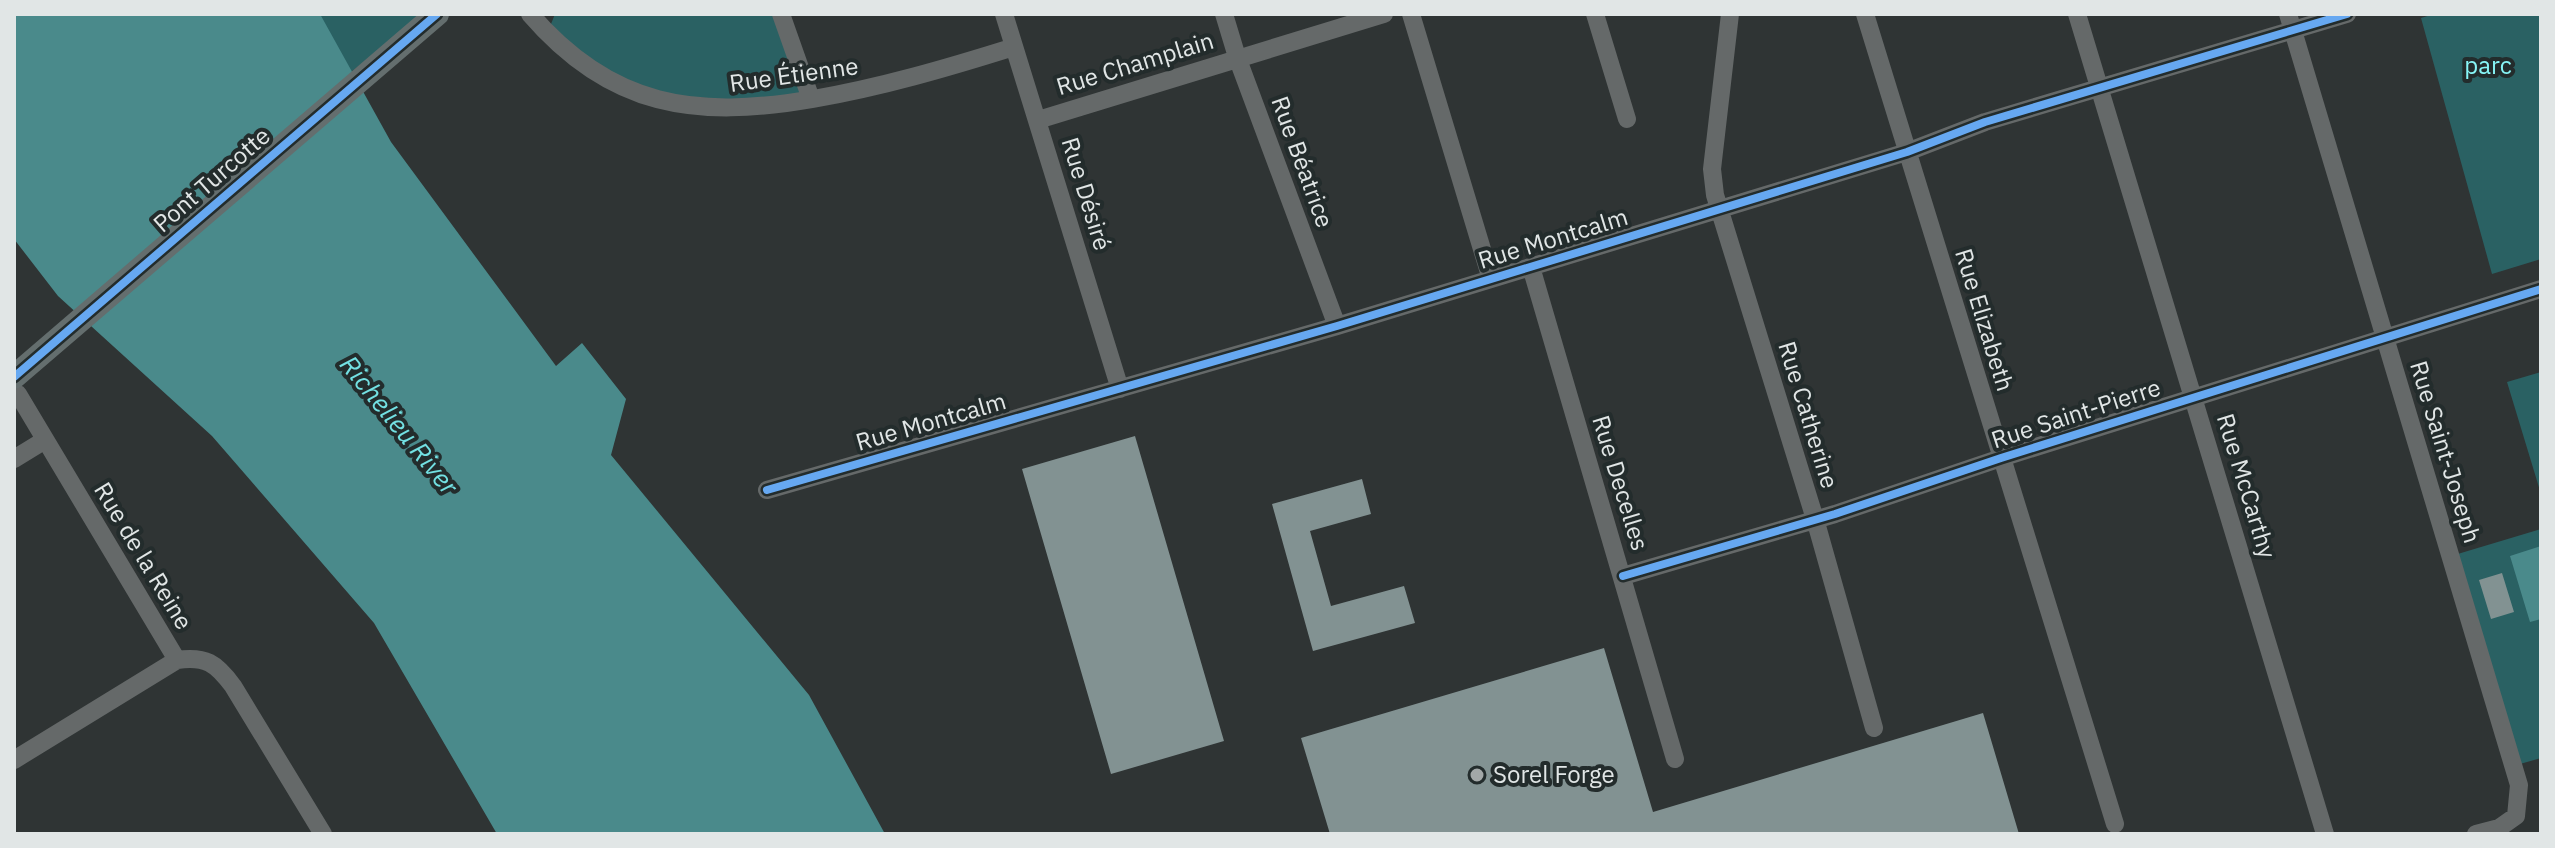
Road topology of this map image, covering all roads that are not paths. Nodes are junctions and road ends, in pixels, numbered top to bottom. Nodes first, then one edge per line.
1 (437, 14) edge
2 (530, 14) edge
3 (781, 14) edge
4 (1004, 14) edge
5 (1224, 14) edge
6 (1384, 14) edge
7 (1411, 14) edge
8 (1595, 14) edge
9 (1730, 14) edge
10 (1865, 14) edge
11 (2077, 14) edge
12 (2347, 14) edge
13 (2291, 22) edge
14 (1014, 47) junction
15 (1237, 57) junction
16 (2100, 86) junction
17 (811, 99) junction
18 (1627, 119) dead end
19 (1038, 120) junction
20 (1907, 152) junction
21 (1719, 209) junction
22 (1531, 267) junction
23 (1491, 279) junction
24 (2541, 289) edge
25 (1337, 326) junction
26 (2386, 338) junction
27 (16, 385) edge
28 (1120, 389) junction
29 (2194, 397) junction
30 (45, 440) junction
31 (2001, 458) junction
32 (14, 459) edge
33 (767, 490) dead end
34 (1815, 519) junction
35 (1623, 576) junction
36 (177, 660) junction
37 (1874, 728) dead end
38 (1675, 759) dead end
39 (14, 760) edge
40 (2115, 824) dead end
41 (323, 834) edge
42 (2325, 834) edge
43 (2476, 834) edge

1 - 27 main road, Pont Turcotte
2 - 17 street, Rue Étienne
3 - 17 street
4 - 14 street, Rue Désiré
5 - 15 street, Rue Béatrice
6 - 15 street, Rue Champlain
7 - 23 street
8 - 18 street
9 - 21 street, Rue Catherine
10 - 20 street, Rue Elizabeth
11 - 16 street, Rue McCarthy
12 - 13 street, Rue Montcalm
13 - 16 street, Rue Montcalm
13 - 26 street, Rue Saint-Joseph
14 - 17 street, Rue Étienne
14 - 19 street, Rue Désiré
15 - 19 street, Rue Champlain
15 - 25 street, Rue Béatrice
16 - 20 street, Rue Montcalm
16 - 29 street, Rue McCarthy
19 - 28 street, Rue Désiré
20 - 21 street, Rue Montcalm
20 - 31 street, Rue Elizabeth
21 - 22 street, Rue Montcalm
21 - 34 street, Rue Catherine
22 - 23 street, Rue Montcalm
22 - 35 street, Rue Decelles
23 - 25 street, Rue Montcalm
24 - 26 street, Rue Saint-Pierre
25 - 28 street, Rue Montcalm
26 - 29 street, Rue Saint-Pierre
26 - 43 street, Rue Saint-Joseph
27 - 30 street, Rue de la Reine
28 - 33 street, Rue Montcalm
29 - 31 street, Rue Saint-Pierre
29 - 42 street, Rue McCarthy
30 - 32 street
30 - 36 street, Rue de la Reine
31 - 34 street, Rue Saint-Pierre
31 - 40 street, Rue Elizabeth
34 - 35 street, Rue Saint-Pierre
34 - 37 street, Rue Catherine
35 - 38 street, Rue Decelles
36 - 39 street
36 - 41 street, Rue de la Reine

